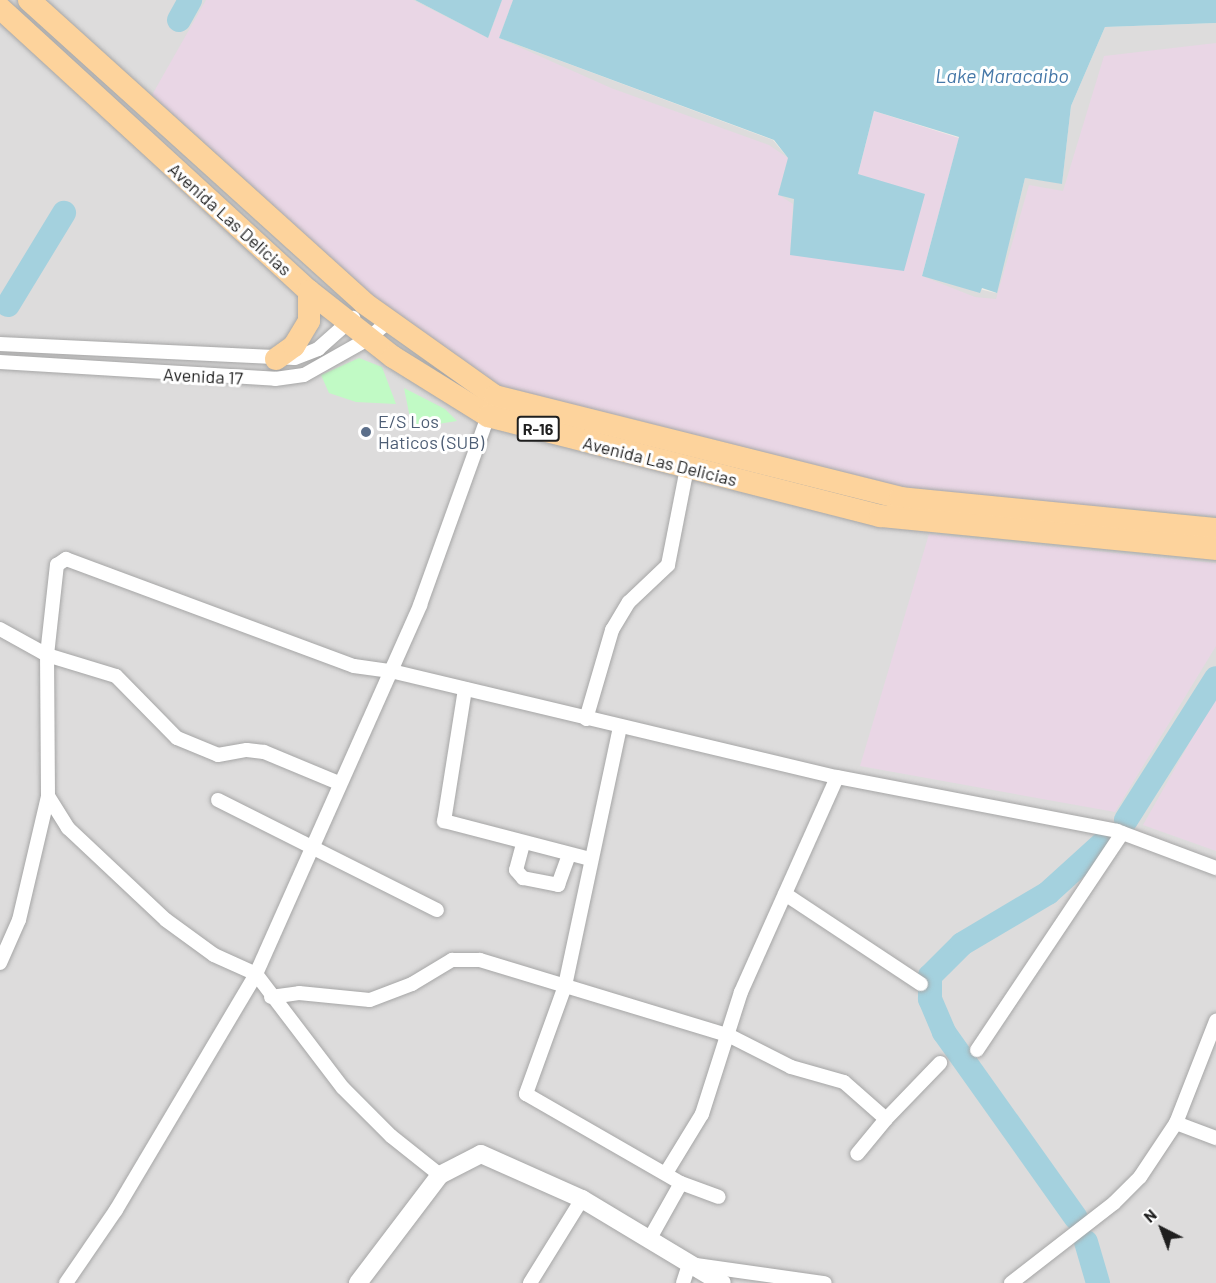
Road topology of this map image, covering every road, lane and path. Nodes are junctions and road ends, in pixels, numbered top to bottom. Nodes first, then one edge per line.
1 (29, 0) edge
2 (0, 8) edge
3 (309, 291) junction
4 (364, 303) junction
5 (389, 321) junction
6 (349, 324) junction
7 (368, 339) junction
8 (0, 344) edge
9 (276, 359) junction
10 (0, 362) edge
11 (492, 406) junction
12 (671, 440) junction
13 (664, 462) junction
14 (687, 468) junction
15 (1216, 529) edge
16 (1216, 549) edge
17 (0, 629) edge
18 (47, 655) junction
19 (391, 671) junction
20 (465, 689) junction
21 (586, 719) junction
22 (620, 727) junction
23 (837, 777) junction
24 (339, 783) junction
25 (48, 796) junction
26 (218, 800) dead end
27 (1122, 833) junction
28 (523, 844) junction
29 (312, 849) junction
30 (569, 855) junction
31 (590, 860) junction
32 (1216, 868) edge
33 (785, 894) junction
34 (437, 910) dead end
35 (0, 963) edge
36 (256, 974) junction
37 (921, 984) dead end
38 (565, 986) junction
39 (271, 997) junction
40 (1216, 1022) edge
41 (730, 1036) junction
42 (977, 1050) dead end
43 (940, 1063) dead end
44 (886, 1119) junction
45 (1176, 1123) junction
46 (1216, 1138) edge
47 (857, 1154) dead end
48 (666, 1173) junction
49 (440, 1175) junction
50 (681, 1183) junction
51 (719, 1197) dead end
52 (582, 1198) junction
53 (649, 1240) junction
54 (689, 1264) junction
55 (66, 1283) edge
56 (358, 1283) edge
57 (530, 1283) edge
58 (683, 1283) edge
59 (722, 1283) edge
60 (825, 1283) edge
61 (1011, 1283) edge

1 - 4 main road, Avenida Las Delicias / R-16
2 - 3 main road, Avenida Las Delicias / R-16
3 - 6 main road, Avenida Las Delicias / R-16
3 - 9 main road
4 - 5 main road, Avenida Las Delicias / R-16
4 - 6 street, Avenida 17
5 - 7 street, Avenida 17
5 - 11 main road, Avenida Las Delicias / R-16
6 - 7 main road, Avenida Las Delicias / R-16
6 - 9 street, Avenida 17
7 - 10 street, Avenida 17
7 - 11 main road, Avenida Las Delicias / R-16
8 - 9 street, Avenida 17
11 - 12 main road, Avenida Las Delicias / R-16
11 - 13 main road, Avenida Las Delicias / R-16
11 - 19 street
12 - 13 main road
12 - 15 main road, Avenida Las Delicias / R-16
13 - 14 main road, Avenida Las Delicias / R-16
14 - 16 main road, Avenida Las Delicias / R-16
14 - 21 street
17 - 18 street
18 - 19 street
18 - 24 street
18 - 25 street
19 - 20 street
19 - 24 street
20 - 21 street
20 - 28 street
21 - 22 street
22 - 23 street
22 - 31 street
23 - 27 street
23 - 33 street
24 - 29 street
25 - 35 street
25 - 36 street
26 - 29 street
27 - 32 street
27 - 42 street
28 - 30 street
28 - 30 street
29 - 34 street
29 - 36 street
30 - 31 street
31 - 38 street
33 - 37 street
33 - 41 street
36 - 39 street
36 - 55 street
38 - 39 street
38 - 41 street
38 - 48 street
39 - 49 street
40 - 45 street
41 - 44 street
41 - 48 street
43 - 44 street
44 - 47 street
45 - 46 street
45 - 61 street
48 - 50 street
49 - 52 street
49 - 56 street
50 - 51 street
50 - 53 street
52 - 53 street
52 - 57 street
53 - 54 street
54 - 58 street
54 - 59 street
54 - 60 street

